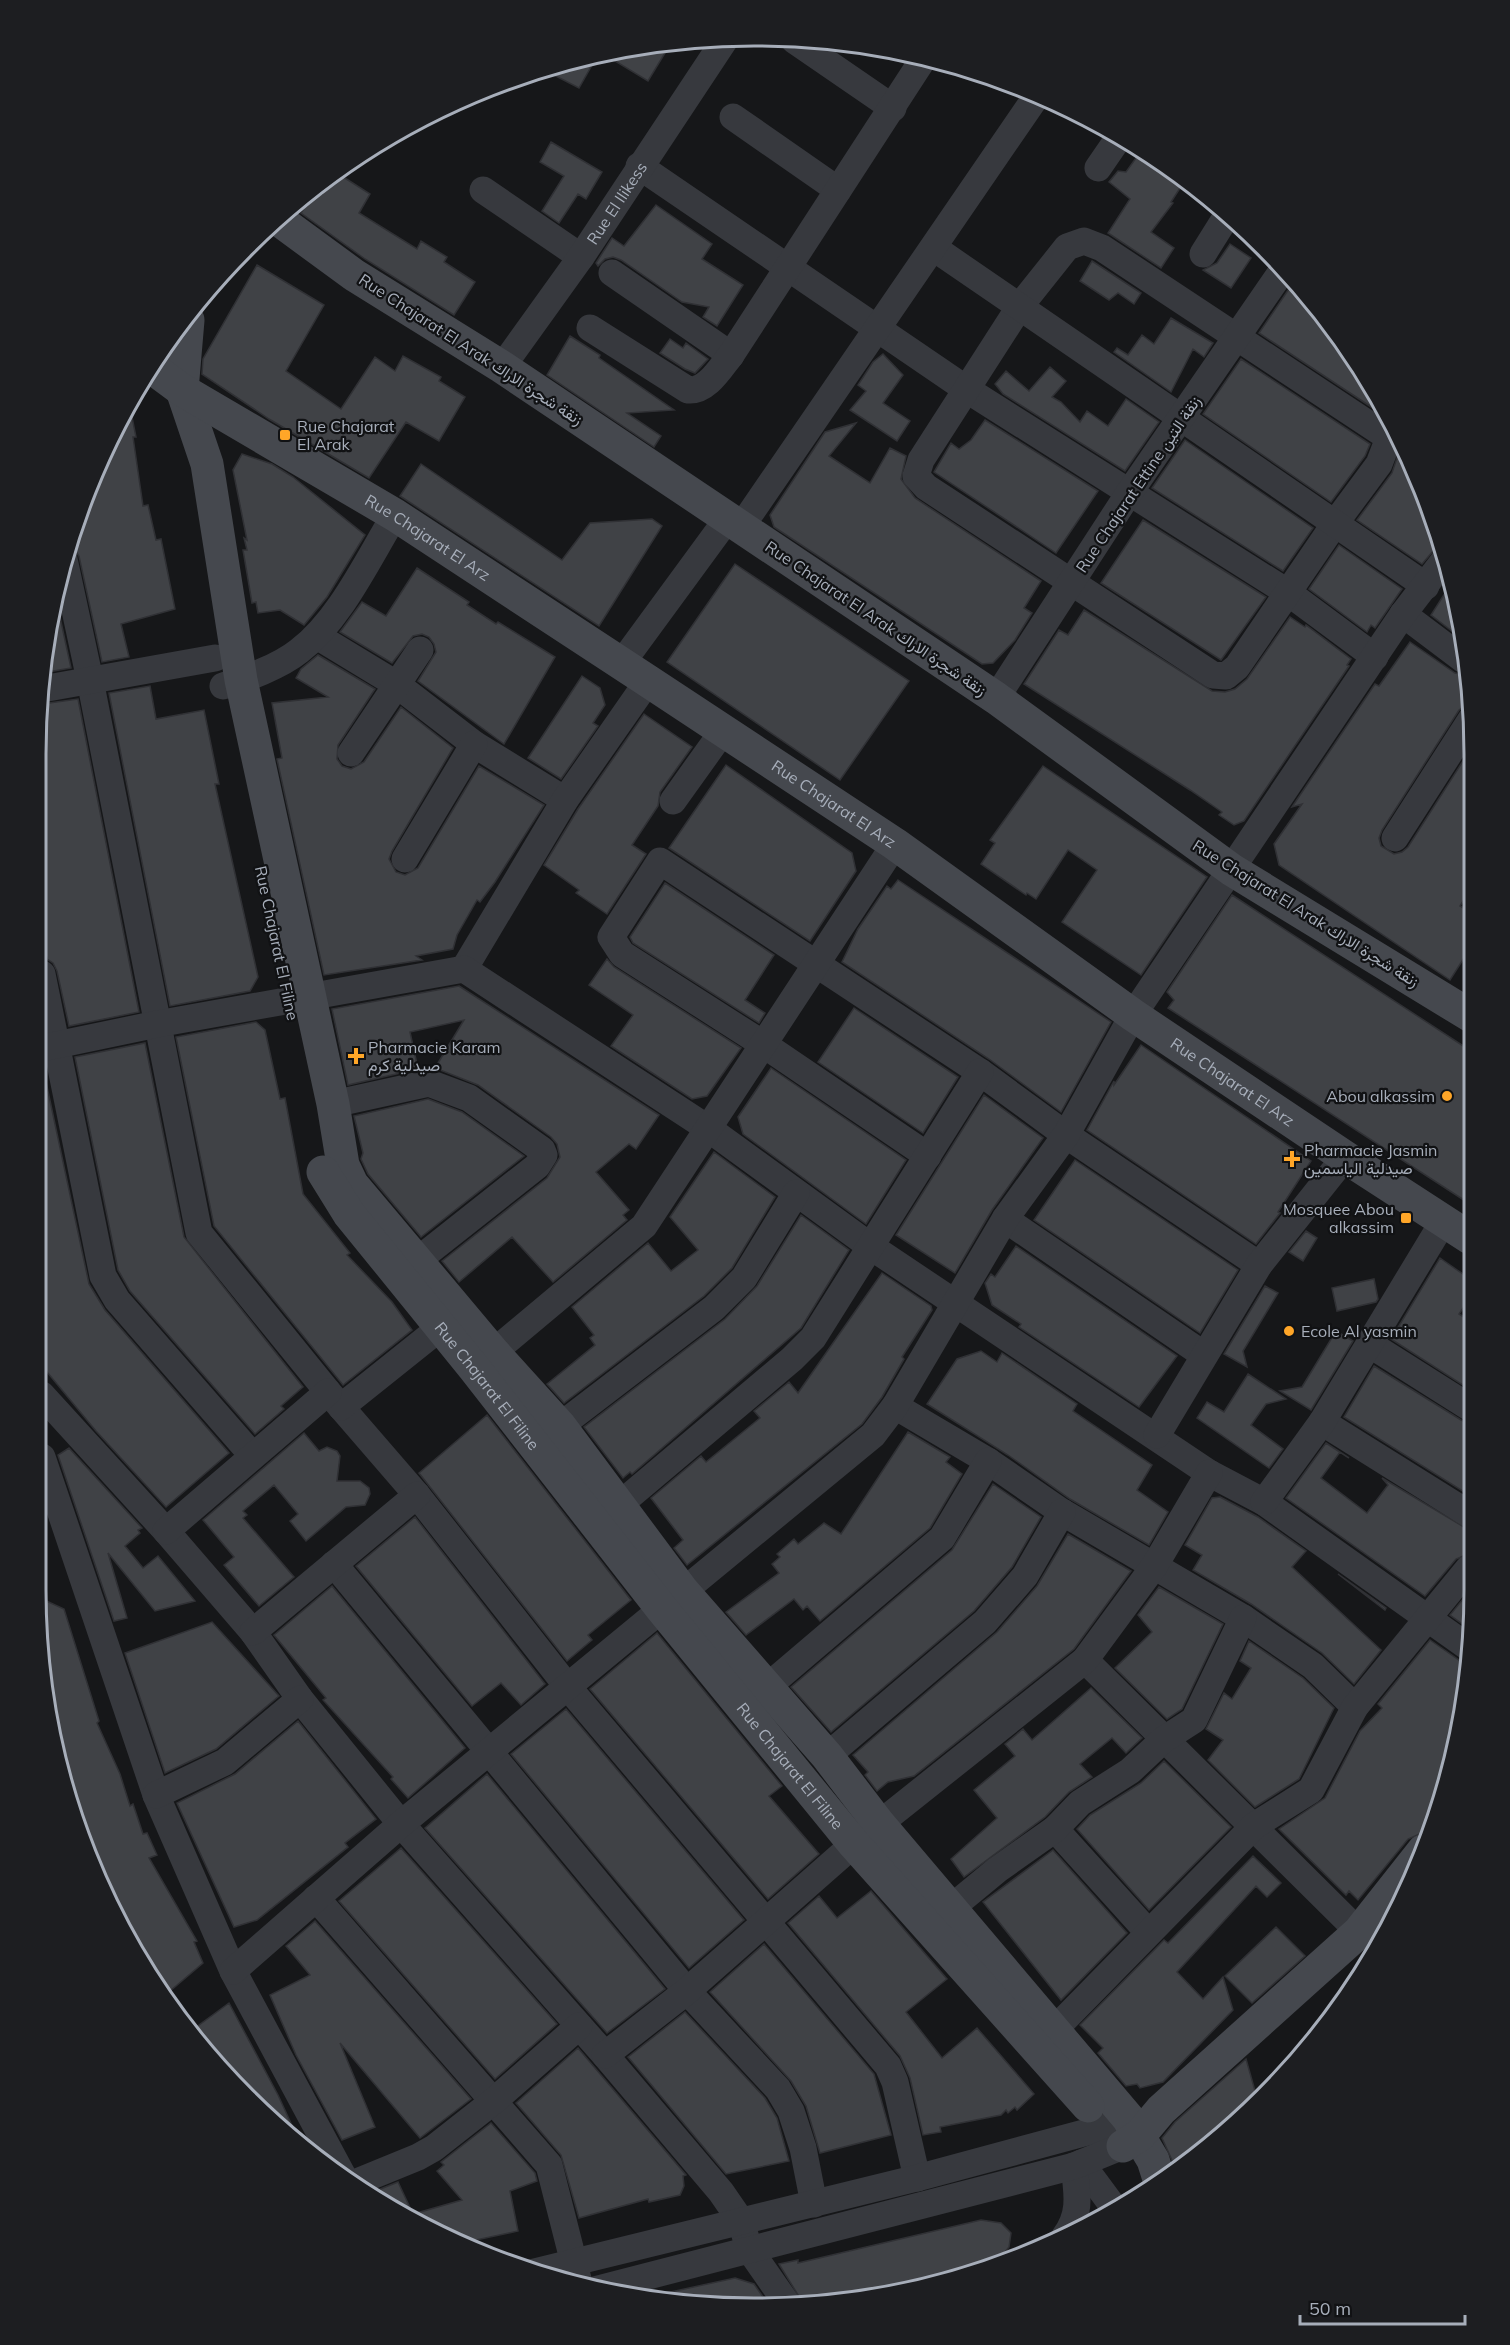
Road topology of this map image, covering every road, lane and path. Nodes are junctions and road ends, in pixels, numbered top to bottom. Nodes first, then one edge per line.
1 (720, 48) edge
2 (807, 49) edge
3 (919, 66) edge
4 (1032, 103) edge
5 (893, 108) junction
6 (733, 117) dead end
7 (1114, 144) edge
8 (639, 166) junction
9 (1098, 168) dead end
10 (483, 190) dead end
11 (838, 190) junction
12 (1223, 223) edge
13 (285, 225) edge
14 (934, 248) junction
15 (1203, 254) dead end
16 (581, 257) junction
17 (787, 266) junction
18 (612, 273) dead end
19 (1278, 277) edge
20 (1020, 306) junction
21 (590, 328) dead end
22 (878, 329) junction
23 (189, 330) edge
24 (1237, 338) junction
25 (731, 355) junction
26 (502, 367) junction
27 (158, 373) edge
28 (966, 389) junction
29 (187, 402) junction
30 (1182, 418) junction
31 (1129, 493) junction
32 (395, 514) junction
33 (1336, 522) junction
34 (735, 523) junction
35 (1438, 569) edge
36 (69, 581) edge
37 (1071, 583) junction
38 (1426, 586) junction
39 (1290, 594) junction
40 (1403, 614) junction
41 (317, 636) junction
42 (420, 650) dead end
43 (1456, 654) edge
44 (1375, 657) junction
45 (635, 673) junction
46 (226, 675) junction
47 (90, 680) junction
48 (396, 684) junction
49 (50, 687) edge
50 (996, 698) junction
51 (723, 731) junction
52 (1463, 732) edge
53 (474, 744) junction
54 (351, 753) dead end
55 (565, 800) junction
56 (673, 801) dead end
57 (1395, 838) dead end
58 (895, 844) junction
59 (405, 859) dead end
60 (1232, 870) junction
61 (816, 964) junction
62 (464, 969) junction
63 (299, 999) junction
64 (46, 1010) edge
65 (1464, 1012) edge
66 (1133, 1015) junction
67 (157, 1024) junction
68 (763, 1044) junction
69 (50, 1047) edge
70 (980, 1072) junction
71 (333, 1104) junction
72 (709, 1129) junction
73 (1066, 1135) junction
74 (927, 1156) junction
75 (1345, 1157) junction
76 (796, 1193) junction
77 (1005, 1219) junction
78 (1457, 1230) edge
79 (870, 1246) junction
80 (418, 1260) junction
81 (1259, 1265) junction
82 (954, 1302) junction
83 (441, 1327) junction
84 (1371, 1346) junction
85 (1204, 1354) junction
86 (484, 1360) junction
87 (46, 1399) edge
88 (334, 1400) junction
89 (1464, 1404) edge
90 (895, 1406) junction
91 (1322, 1422) junction
92 (560, 1426) junction
93 (1156, 1435) junction
94 (252, 1455) junction
95 (988, 1461) junction
96 (46, 1469) edge
97 (1209, 1473) junction
98 (417, 1495) junction
99 (1264, 1502) junction
100 (619, 1505) junction
101 (1464, 1511) edge
102 (1062, 1512) junction
103 (166, 1531) junction
104 (334, 1564) junction
105 (1155, 1565) junction
106 (1464, 1574) edge
107 (672, 1600) junction
108 (1243, 1618) junction
109 (1428, 1621) junction
110 (253, 1632) junction
111 (1461, 1643) edge
112 (1085, 1659) junction
113 (567, 1686) junction
114 (767, 1687) junction
115 (300, 1699) junction
116 (1355, 1707) junction
117 (1163, 1740) junction
118 (488, 1753) junction
119 (827, 1756) junction
120 (156, 1795) junction
121 (401, 1824) junction
122 (879, 1824) junction
123 (1254, 1826) junction
124 (1055, 1829) junction
125 (854, 1845) junction
126 (1402, 1877) edge
127 (316, 1898) junction
128 (951, 1908) junction
129 (766, 1923) junction
130 (1148, 1932) junction
131 (1359, 1932) junction
132 (234, 1971) junction
133 (687, 1991) junction
134 (579, 2026) junction
135 (1054, 2030) junction
136 (605, 2055) junction
137 (495, 2100) junction
138 (1124, 2132) junction
139 (334, 2159) edge
140 (1077, 2164) junction
141 (1152, 2177) edge
142 (917, 2178) junction
143 (362, 2180) edge
144 (1110, 2203) edge
145 (814, 2204) junction
146 (741, 2221) junction
147 (1072, 2223) edge
148 (749, 2249) junction
149 (577, 2274) edge
150 (613, 2284) edge
151 (783, 2297) edge

1 - 8 street, Rue El Ilikess
2 - 5 street
3 - 5 street
4 - 14 street
5 - 11 street
6 - 11 street
7 - 9 street
8 - 16 street, Rue El Ilikess
8 - 17 street
10 - 16 street
11 - 17 street
12 - 15 street
13 - 26 street, Rue Chajarat El Arak زنقة شجرة الاراك
14 - 20 street
14 - 22 street
16 - 26 street, Rue El Ilikess
17 - 22 street
17 - 25 street
18 - 25 street
19 - 24 street, Rue Chajarat Ettine زنقة التين
20 - 24 street
20 - 28 street
20 - 30 street
21 - 25 street
22 - 28 street
22 - 34 street
23 - 29 street, Rue Chajarat El Filine
24 - 30 street, Rue Chajarat Ettine زنقة التين
24 - 33 street
26 - 34 street, Rue Chajarat El Arak زنقة شجرة الاراك
27 - 29 street
28 - 31 street
28 - 37 street
29 - 32 street, Rue Chajarat El Arz
29 - 46 street, Rue Chajarat El Filine
30 - 31 street, Rue Chajarat Ettine زنقة التين
30 - 33 street
31 - 37 street, Rue Chajarat Ettine زنقة التين
31 - 39 street
32 - 41 street
32 - 45 street, Rue Chajarat El Arz
33 - 38 street
33 - 39 street
34 - 45 street
34 - 50 street, Rue Chajarat El Arak زنقة شجرة الاراك
35 - 38 street
36 - 47 street
37 - 39 street
37 - 50 street, Rue Chajarat Ettine زنقة التين
38 - 40 street
39 - 44 street
40 - 43 street
40 - 44 street
41 - 46 street
41 - 48 street
42 - 48 street
44 - 60 street
45 - 51 street, Rue Chajarat El Arz
45 - 55 street
46 - 47 street
46 - 63 street, Rue Chajarat El Filine
47 - 49 street
47 - 67 street
48 - 53 street
48 - 54 street
50 - 60 street, Rue Chajarat El Arak زنقة شجرة الاراك
51 - 56 street
51 - 58 street, Rue Chajarat El Arz
52 - 57 street
53 - 55 street
53 - 59 street
55 - 62 street
58 - 61 street
58 - 66 street, Rue Chajarat El Arz
60 - 65 street, Rue Chajarat El Arak زنقة شجرة الاراك
60 - 66 street
61 - 68 street
61 - 68 street
61 - 70 street
62 - 63 street
62 - 72 street
63 - 67 street
63 - 71 street, Rue Chajarat El Filine
63 - 83 street, Rue Chajarat El Filine
64 - 69 street
66 - 73 street
66 - 75 street, Rue Chajarat El Arz
67 - 69 street
67 - 88 street
68 - 72 street
68 - 74 street
69 - 94 street
70 - 73 street
70 - 74 street
71 - 80 street, Rue Chajarat El Filine
71 - 80 street
72 - 76 street
72 - 86 street
73 - 77 street
73 - 81 street
74 - 79 street
75 - 78 street, Rue Chajarat El Arz
75 - 81 street
76 - 79 street
76 - 92 street
77 - 82 street
77 - 85 street
78 - 84 street
79 - 82 street
79 - 100 street
80 - 86 street, Rue Chajarat El Filine
81 - 85 street
82 - 90 street
82 - 93 street
83 - 86 street, Rue Chajarat El Filine
83 - 88 street
84 - 89 street
84 - 91 street
85 - 93 street
86 - 92 street, Rue Chajarat El Filine
86 - 107 street, Rue Chajarat El Filine
87 - 103 street
88 - 94 street
88 - 98 street
90 - 95 street
90 - 107 street
91 - 99 street
91 - 101 street
92 - 100 street, Rue Chajarat El Filine
93 - 97 street
94 - 103 street
95 - 102 street
95 - 114 street
96 - 120 street
97 - 99 street
97 - 105 street
98 - 104 street
98 - 113 street
99 - 109 street
100 - 107 street, Rue Chajarat El Filine
102 - 105 street
102 - 119 street
103 - 110 street
104 - 110 street
104 - 118 street
105 - 108 street
105 - 112 street
106 - 109 street
107 - 113 street
107 - 114 street, Rue Chajarat El Filine
107 - 125 street, Rue Chajarat El Filine
108 - 116 street
108 - 117 street
109 - 111 street
109 - 116 street
110 - 115 street
112 - 117 street
112 - 122 street
113 - 118 street
113 - 129 street
114 - 119 street, Rue Chajarat El Filine
115 - 120 street
115 - 121 street
116 - 123 street
117 - 123 street
117 - 124 street
118 - 121 street
118 - 133 street
119 - 122 street, Rue Chajarat El Filine
120 - 132 street
121 - 127 street
121 - 134 street
122 - 125 street
122 - 128 street, Rue Chajarat El Filine
123 - 130 street
123 - 131 street
124 - 128 street
124 - 130 street
125 - 129 street
125 - 138 street, Rue Chajarat El Filine
126 - 131 street
127 - 132 street
127 - 137 street
128 - 135 street, Rue Chajarat El Filine
129 - 133 street
129 - 142 street
130 - 135 street
131 - 138 street
132 - 139 street
133 - 136 street
133 - 145 street
134 - 136 street
134 - 137 street
135 - 138 street, Rue Chajarat El Filine
136 - 146 street
137 - 143 street
137 - 149 street
138 - 140 street
138 - 141 street, Rue Chajarat El Filine
138 - 142 street
140 - 144 street
140 - 147 street
140 - 148 street
142 - 145 street
145 - 146 street
146 - 148 street
146 - 149 street
148 - 150 street
148 - 151 street

